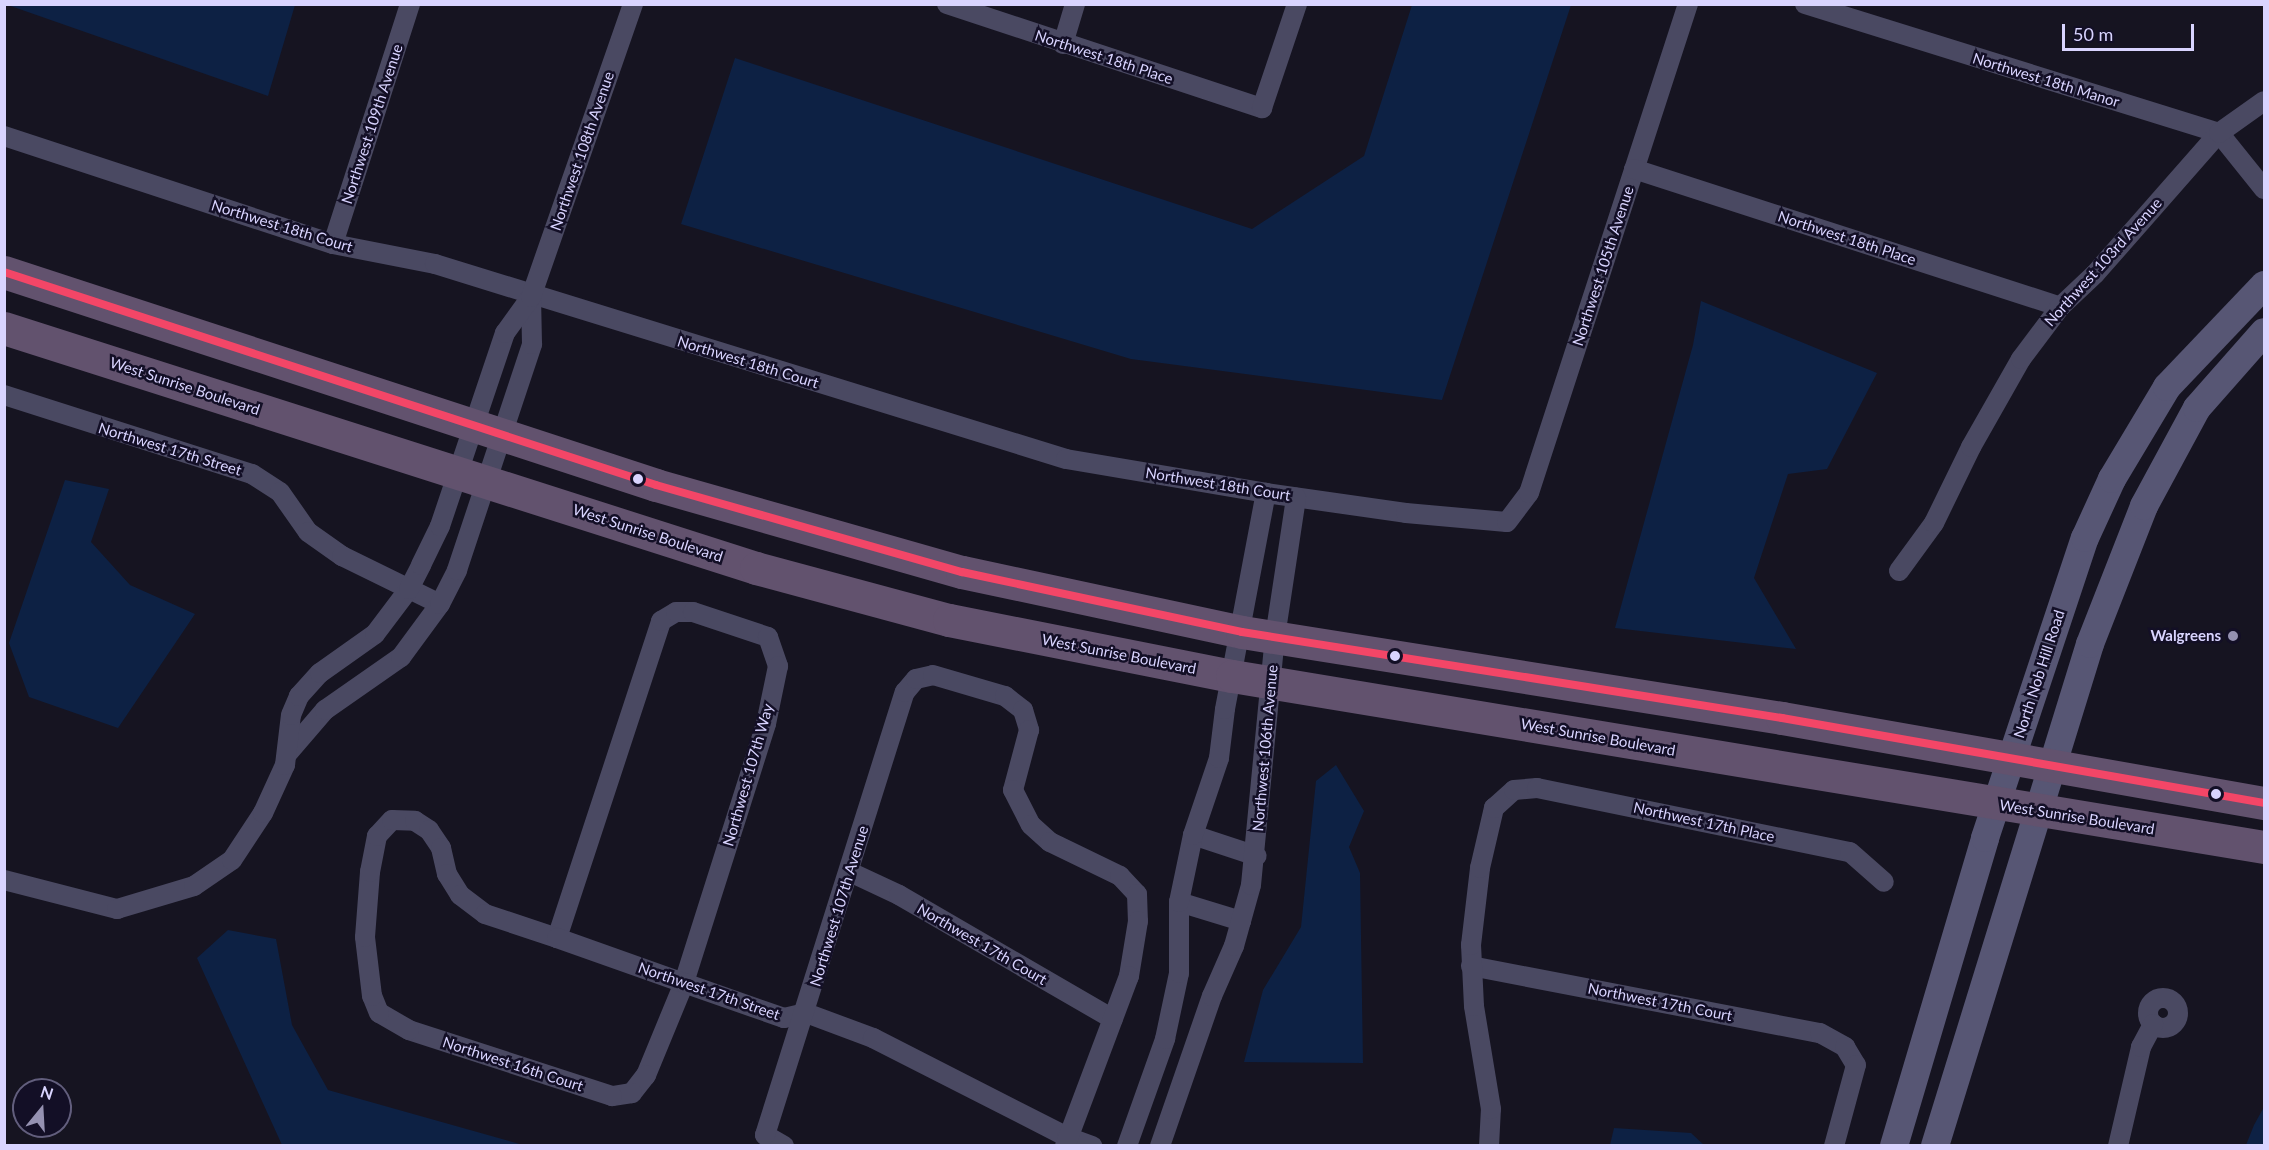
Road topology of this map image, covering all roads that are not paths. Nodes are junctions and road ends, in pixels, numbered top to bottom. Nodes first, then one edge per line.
1 (410, 4) edge
2 (633, 4) edge
3 (947, 4) edge
4 (1075, 4) edge
5 (1297, 4) edge
6 (1688, 4) edge
7 (1805, 4) edge
8 (1063, 44) junction
9 (2265, 101) edge
10 (2219, 133) junction
11 (4, 136) edge
12 (1634, 169) junction
13 (2265, 189) edge
14 (333, 244) junction
15 (4, 272) edge
16 (2265, 285) edge
17 (531, 297) junction
18 (2060, 307) junction
19 (4, 328) edge
20 (2265, 332) edge
21 (4, 395) edge
22 (487, 432) junction
23 (456, 472) junction
24 (488, 482) junction
25 (1266, 493) junction
26 (1296, 498) junction
27 (1507, 522) joint
28 (1899, 571) dead end
29 (409, 589) junction
30 (440, 604) junction
31 (1242, 632) junction
32 (1275, 637) junction
33 (1232, 676) junction
34 (1270, 682) junction
35 (288, 753) junction
36 (2012, 757) junction
37 (2054, 764) junction
38 (2265, 803) edge
39 (1996, 804) junction
40 (2040, 813) junction
41 (1193, 835) junction
42 (2265, 847) edge
43 (1257, 856) junction
44 (850, 872) junction
45 (4, 880) edge
46 (1884, 882) dead end
47 (1179, 902) junction
48 (1240, 921) junction
49 (557, 938) junction
50 (1471, 966) junction
51 (684, 983) junction
52 (806, 1013) junction
53 (1113, 1019) junction
54 (395, 1023) joint
55 (2153, 1024) dead end
56 (632, 1093) joint
57 (1066, 1142) edge
58 (784, 1146) edge
59 (1092, 1146) edge
60 (1127, 1146) edge
61 (1161, 1146) edge
62 (1489, 1146) edge
63 (1834, 1146) edge
64 (1894, 1146) edge
65 (1935, 1146) edge
66 (2118, 1146) edge

1 - 14 street, Northwest 109th Avenue
2 - 17 street, Northwest 108th Avenue
3 - 8 street, Northwest 18th Place
4 - 8 street
5 - 8 street, Northwest 18th Place
6 - 12 street, Northwest 105th Avenue
7 - 10 street, Northwest 18th Manor
9 - 10 street, Northwest 103rd Avenue
10 - 13 street
10 - 18 street, Northwest 103rd Avenue
11 - 14 street, Northwest 18th Court
12 - 18 street, Northwest 18th Place
12 - 27 street, Northwest 105th Avenue
14 - 17 street, Northwest 18th Court
15 - 22 highway
16 - 36 main road, North Nob Hill Road
17 - 22 street, Northwest 108th Avenue
17 - 22 street, Northwest 108th Avenue
17 - 25 street, Northwest 18th Court
18 - 28 street, Northwest 103rd Avenue
19 - 23 highway, West Sunrise Boulevard
20 - 37 main road
21 - 29 street, Northwest 17th Street
22 - 23 street, Northwest 108th Avenue
22 - 24 street, Northwest 108th Avenue
22 - 31 highway
23 - 24 highway, West Sunrise Boulevard
23 - 29 street, Northwest 108th Avenue
24 - 30 street, Northwest 108th Avenue
24 - 33 highway, West Sunrise Boulevard
25 - 26 street, Northwest 18th Court
25 - 31 street
26 - 27 street, Northwest 18th Court
26 - 32 street, Northwest 106th Avenue
29 - 30 street, Northwest 17th Street
29 - 35 street, Northwest 108th Avenue
30 - 35 street, Northwest 108th Avenue
31 - 32 highway
31 - 33 street
32 - 34 street, Northwest 106th Avenue
32 - 36 highway
33 - 34 highway, West Sunrise Boulevard
33 - 41 street
34 - 39 highway, West Sunrise Boulevard
34 - 43 street, Northwest 106th Avenue
35 - 45 street, Northwest 108th Avenue
36 - 37 highway
36 - 39 main road, North Nob Hill Road
37 - 38 highway
37 - 40 main road
39 - 40 highway, West Sunrise Boulevard
39 - 64 main road, North Nob Hill Road
40 - 42 highway, West Sunrise Boulevard
40 - 65 main road
41 - 43 street, Northwest 106th Avenue
41 - 47 street
43 - 48 street, Northwest 106th Avenue
44 - 52 street, Northwest 107th Avenue
44 - 53 street, Northwest 17th Court
44 - 53 street, Northwest 107th Avenue
46 - 50 street, Northwest 17th Place
47 - 48 street
47 - 60 street
48 - 61 street, Northwest 106th Avenue
49 - 51 street, Northwest 17th Street
49 - 51 street, Northwest 107th Way
49 - 54 street, Northwest 17th Street
50 - 62 street
50 - 63 street, Northwest 17th Court
51 - 52 street, Northwest 17th Street
51 - 56 street, Northwest 107th Way
52 - 57 street, Northwest 17th Street
52 - 58 street, Northwest 107th Avenue
53 - 57 street
54 - 56 street, Northwest 16th Court
55 - 66 street
57 - 59 street, Northwest 17th Street

